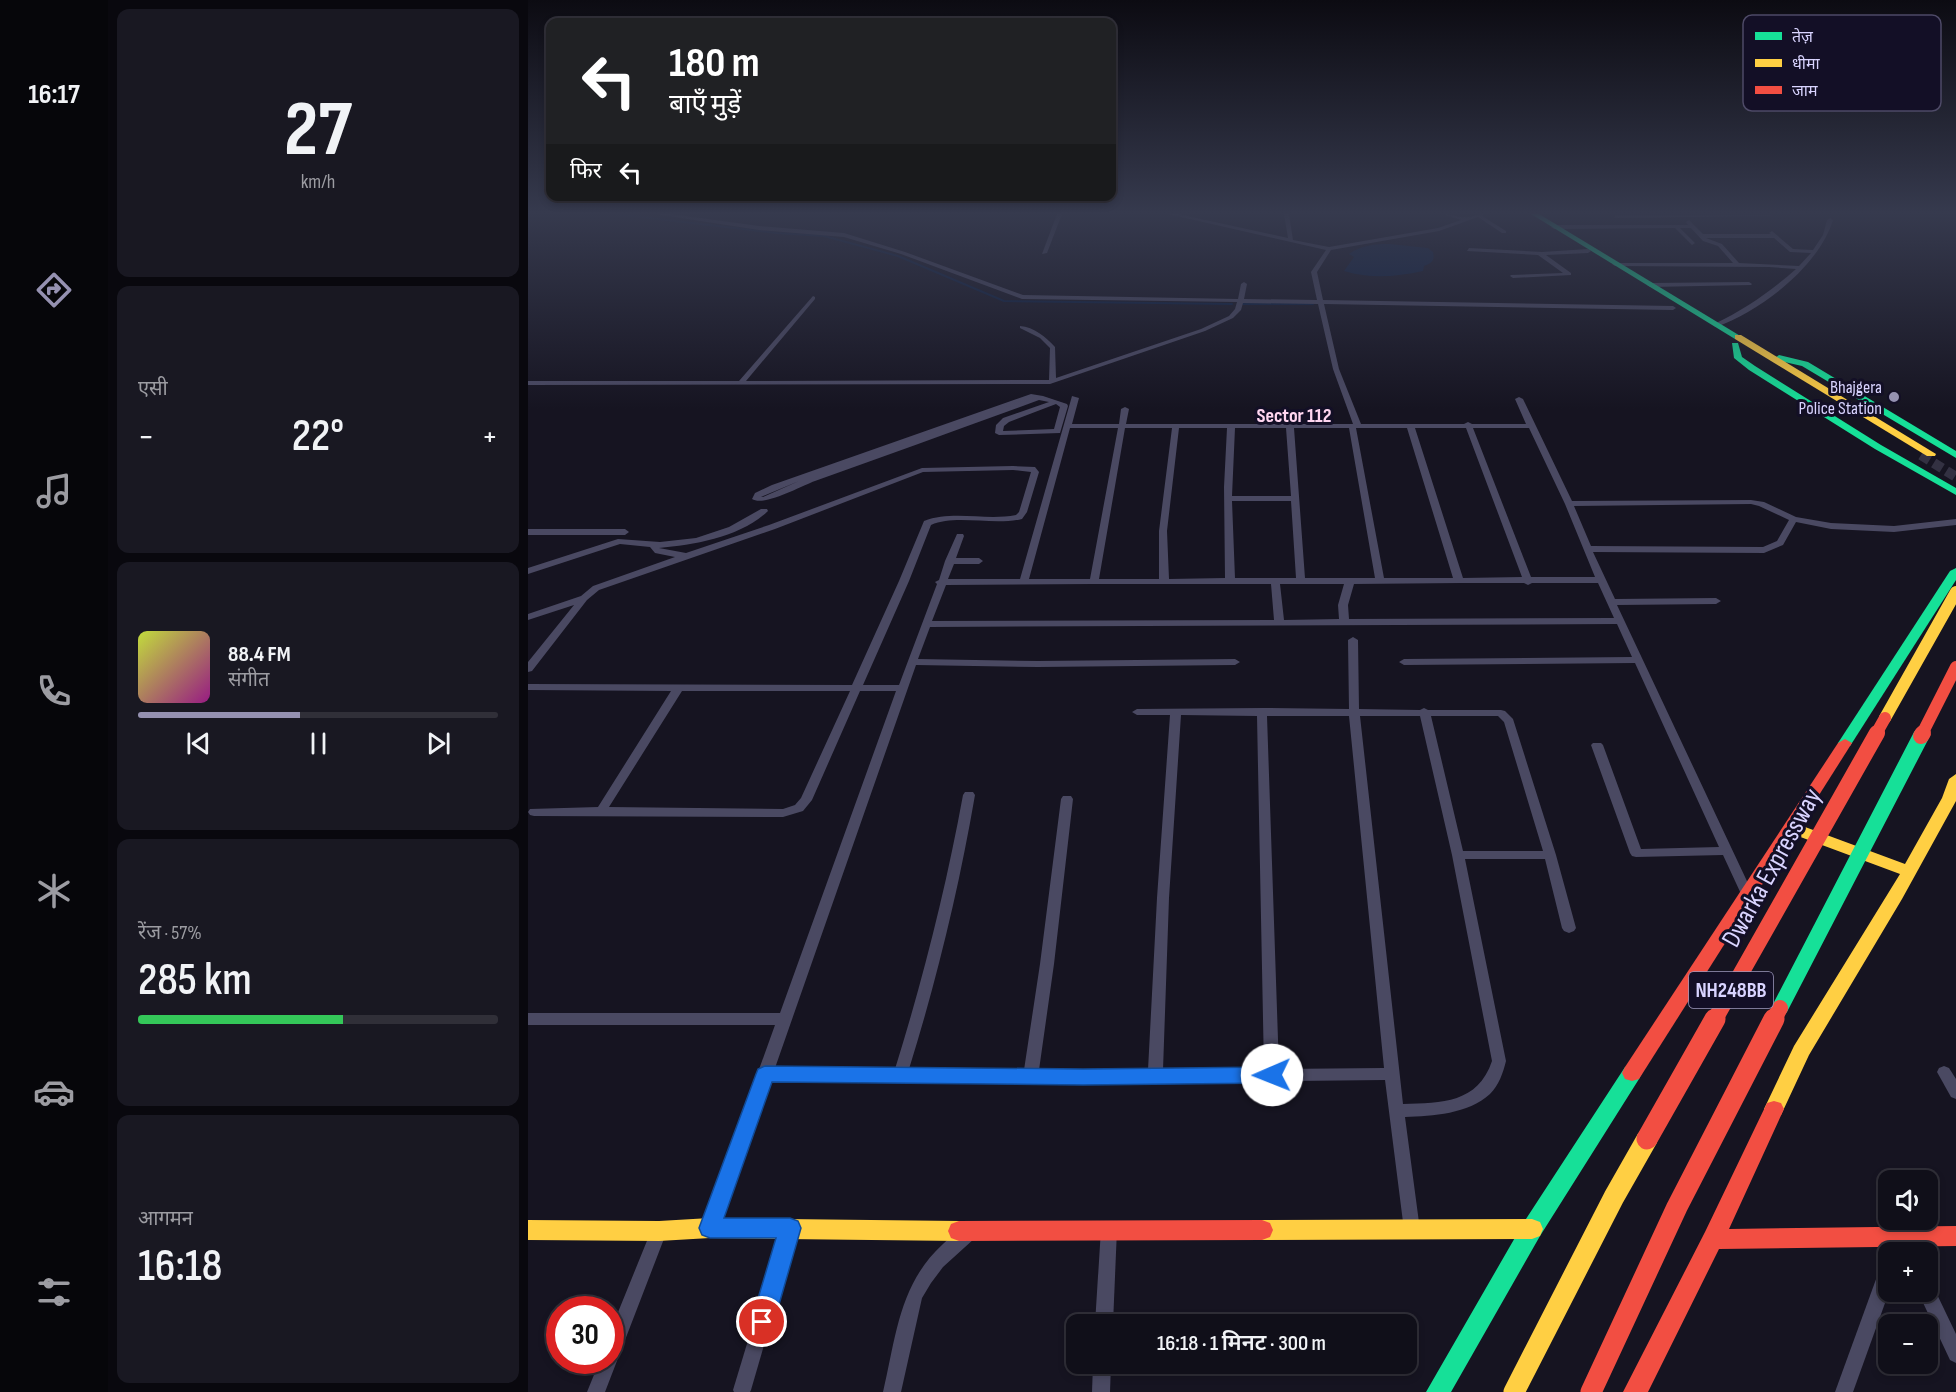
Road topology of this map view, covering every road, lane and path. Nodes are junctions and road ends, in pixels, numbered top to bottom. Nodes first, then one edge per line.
1 (972, 279) edge
2 (1316, 279) edge
3 (1633, 279) edge
4 (1636, 279) edge
5 (1789, 279) edge
6 (1244, 284) dead end
7 (1749, 285) dead end
8 (1662, 297) junction
9 (813, 298) dead end
10 (1242, 301) junction
11 (1320, 302) junction
12 (1716, 325) junction
13 (1022, 327) dead end
14 (1735, 345) junction
15 (1767, 356) junction
16 (1053, 381) junction
17 (741, 382) junction
18 (528, 383) edge
19 (1075, 398) dead end
20 (1519, 399) dead end
21 (1056, 402) junction
22 (1125, 409) dead end
23 (1468, 424) junction
24 (1231, 425) junction
25 (1410, 425) junction
26 (1530, 425) junction
27 (1069, 426) junction
28 (1122, 426) junction
29 (1176, 426) junction
30 (1290, 426) junction
31 (1355, 426) junction
32 (1956, 455) edge
33 (1956, 492) edge
34 (1294, 498) junction
35 (1228, 499) junction
36 (1569, 504) junction
37 (764, 511) junction
38 (1794, 519) junction
39 (1956, 522) edge
40 (772, 527) junction
41 (528, 532) edge
42 (625, 532) dead end
43 (960, 536) dead end
44 (655, 544) junction
45 (1588, 549) junction
46 (609, 550) dead end
47 (687, 555) junction
48 (568, 560) junction
49 (949, 561) junction
50 (979, 561) dead end
51 (528, 571) edge
52 (1956, 571) edge
53 (528, 577) edge
54 (1230, 580) junction
55 (1275, 580) junction
56 (1301, 580) junction
57 (1350, 580) junction
58 (1380, 580) junction
59 (1600, 580) junction
60 (1024, 581) junction
61 (1164, 581) junction
62 (1459, 581) junction
63 (940, 582) junction
64 (1094, 582) junction
65 (1528, 582) junction
66 (1956, 592) edge
67 (584, 598) junction
68 (1716, 601) dead end
69 (1611, 602) junction
70 (528, 617) edge
71 (1620, 621) junction
72 (1279, 622) junction
73 (1344, 622) junction
74 (927, 624) junction
75 (1353, 640) dead end
76 (1638, 660) junction
77 (912, 662) junction
78 (1235, 662) dead end
79 (1404, 662) dead end
80 (1956, 667) edge
81 (528, 669) edge
82 (528, 687) edge
83 (678, 688) junction
84 (855, 688) junction
85 (902, 688) junction
86 (1176, 711) junction
87 (1262, 711) junction
88 (1424, 711) junction
89 (1137, 712) dead end
90 (1354, 713) junction
91 (1597, 745) dead end
92 (1956, 779) edge
93 (969, 795) dead end
94 (1067, 798) dead end
95 (601, 811) junction
96 (534, 812) dead end
97 (1791, 828) junction
98 (1726, 852) junction
99 (1458, 855) junction
100 (1550, 855) junction
101 (1909, 871) junction
102 (1748, 896) junction
103 (1569, 928) dead end
104 (528, 1019) edge
105 (785, 1020) junction
106 (1944, 1072) dead end
107 (765, 1074) junction
108 (1392, 1074) junction
109 (1031, 1075) junction
110 (1272, 1075) junction
111 (900, 1076) junction
112 (1155, 1076) junction
113 (1956, 1093) edge
114 (1398, 1111) junction
115 (710, 1228) junction
116 (790, 1228) junction
117 (1532, 1228) junction
118 (1109, 1229) junction
119 (528, 1230) edge
120 (1412, 1230) junction
121 (659, 1231) junction
122 (972, 1231) junction
123 (1956, 1236) edge
124 (1713, 1239) junction
125 (1927, 1242) edge
126 (1878, 1246) edge
127 (1878, 1298) edge
128 (1932, 1302) edge
129 (1105, 1314) edge
130 (624, 1320) edge
131 (1956, 1354) edge
132 (603, 1374) edge
133 (1102, 1374) edge
134 (742, 1390) dead end
135 (596, 1392) edge
136 (892, 1392) edge
137 (1101, 1392) edge
138 (1438, 1392) edge
139 (1514, 1392) edge
140 (1591, 1392) edge
141 (1635, 1392) edge
142 (1844, 1392) edge

1 - 10 street
2 - 11 street
3 - 8 main road
4 - 8 main road
5 - 12 street
6 - 10 street
7 - 8 street
8 - 11 street
8 - 12 main road
8 - 14 main road
9 - 17 street
10 - 11 street
10 - 16 street
11 - 31 street
12 - 15 main road
13 - 16 street
14 - 15 main road
14 - 33 main road
15 - 32 main road
16 - 17 street
17 - 18 street
19 - 27 street
20 - 26 street
21 - 21 street
21 - 37 street
22 - 28 street
23 - 25 street
23 - 26 street
23 - 65 street
24 - 29 street
24 - 30 street
24 - 35 street
25 - 31 street
25 - 62 street
26 - 36 street
27 - 28 street
27 - 60 street
28 - 29 street
28 - 64 street
29 - 61 street
30 - 31 street
30 - 34 street
31 - 58 street
34 - 35 street
34 - 56 street
35 - 54 street
36 - 38 street
36 - 45 street
37 - 40 street
37 - 44 street
38 - 39 street
38 - 45 street
40 - 47 street
40 - 84 street
41 - 42 street
43 - 49 street
44 - 47 street
44 - 48 street
45 - 59 street
46 - 48 street
47 - 67 street
48 - 51 street
48 - 53 street
49 - 50 street
49 - 63 street
52 - 97 main road
54 - 55 street
54 - 61 street
55 - 56 street
55 - 72 street
56 - 57 street
57 - 58 street
57 - 73 street
58 - 62 street
59 - 65 street
59 - 69 street
60 - 63 street
60 - 64 street
61 - 64 street
62 - 65 street
63 - 74 street
66 - 139 main road, Dwarka Expressway / NH248BB, bridge
67 - 70 street
67 - 81 street
68 - 69 street
69 - 71 street
71 - 73 street
71 - 76 street
72 - 73 street
72 - 74 street
74 - 77 street
75 - 90 street
76 - 79 street
76 - 98 street
77 - 78 street
77 - 85 street
80 - 140 main road, NH248BB, bridge
82 - 83 street
83 - 84 street
83 - 95 street
84 - 85 street
84 - 95 street
85 - 105 street
86 - 87 street
86 - 89 street
86 - 112 street
87 - 90 street
87 - 110 street
88 - 90 street
88 - 99 street
88 - 100 street
90 - 108 street
91 - 98 street
92 - 101 main road
93 - 111 street
94 - 109 street
95 - 96 street
97 - 101 main road
97 - 102 main road
98 - 102 street
99 - 100 street
99 - 114 street
100 - 103 street
101 - 124 main road
102 - 117 main road
104 - 105 street
105 - 107 street
106 - 113 street
107 - 111 street
107 - 115 street
108 - 110 street
108 - 114 street
109 - 111 street
109 - 112 street
110 - 112 street
114 - 120 street
115 - 116 main road
115 - 121 main road
116 - 122 main road
116 - 134 street
117 - 120 main road
117 - 138 main road
118 - 120 main road
118 - 122 main road
118 - 129 street
119 - 121 main road
121 - 130 street
122 - 136 street
123 - 125 main road
124 - 126 main road
124 - 141 main road
127 - 142 street
128 - 131 street
132 - 135 street
133 - 137 street

